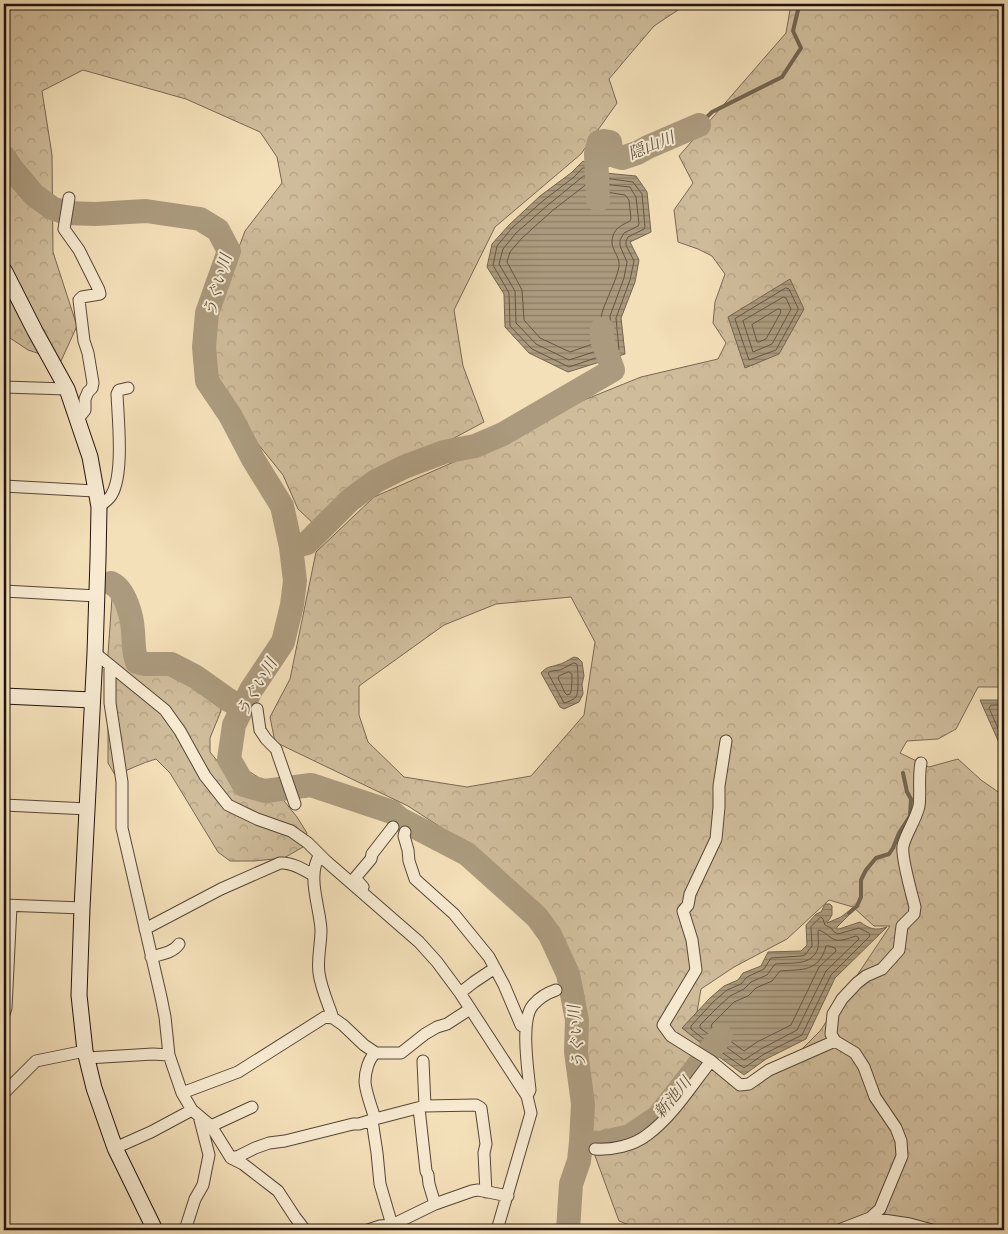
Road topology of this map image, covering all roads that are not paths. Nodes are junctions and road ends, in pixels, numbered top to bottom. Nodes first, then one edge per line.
1 (69, 198) dead end
2 (4, 270) edge
3 (4, 387) edge
4 (67, 388) junction
5 (128, 388) dead end
6 (78, 419) junction
7 (4, 486) edge
8 (95, 491) junction
9 (98, 507) junction
10 (4, 591) edge
11 (97, 596) junction
12 (95, 653) junction
13 (110, 665) junction
14 (4, 696) edge
15 (92, 700) junction
16 (258, 709) dead end
17 (726, 741) dead end
18 (921, 763) dead end
19 (295, 804) dead end
20 (4, 805) edge
21 (88, 809) junction
22 (393, 827) dead end
23 (405, 832) dead end
24 (320, 855) junction
25 (313, 875) junction
26 (362, 892) junction
27 (7, 906) edge
28 (82, 908) junction
29 (145, 929) junction
30 (179, 944) dead end
31 (151, 957) junction
32 (495, 968) junction
33 (556, 990) dead end
34 (460, 993) junction
35 (470, 1009) junction
36 (5, 1010) edge
37 (333, 1018) junction
38 (525, 1028) junction
39 (835, 1041) junction
40 (376, 1052) junction
41 (86, 1055) junction
42 (169, 1055) junction
43 (423, 1061) dead end
44 (711, 1061) junction
45 (4, 1093) edge
46 (182, 1093) junction
47 (526, 1096) junction
48 (252, 1107) dead end
49 (422, 1107) junction
50 (196, 1113) junction
51 (373, 1120) junction
52 (211, 1126) junction
53 (115, 1148) junction
54 (595, 1149) dead end
55 (231, 1158) junction
56 (486, 1192) junction
57 (508, 1196) junction
58 (435, 1204) junction
59 (870, 1218) junction
60 (392, 1228) edge
61 (155, 1230) edge
62 (185, 1230) edge
63 (305, 1230) edge
64 (368, 1230) edge
65 (497, 1230) edge
66 (839, 1230) edge
67 (932, 1230) edge

1 - 6 street
2 - 4 street
3 - 4 street
4 - 6 street
5 - 9 street
6 - 8 street
7 - 8 street
8 - 9 street
9 - 11 street
10 - 11 street
11 - 12 street
12 - 13 street
12 - 15 street
13 - 24 street
13 - 29 street
14 - 15 street
15 - 21 street
16 - 19 street
17 - 44 street
18 - 39 street
20 - 21 street
21 - 28 street
22 - 26 street
23 - 32 street
24 - 25 street
24 - 26 street
25 - 29 street
25 - 37 street
26 - 34 street
27 - 28 street
27 - 36 street
28 - 41 street
29 - 31 street
30 - 31 street
31 - 42 street
32 - 34 street
32 - 38 street
33 - 38 street
34 - 35 street
35 - 40 street
35 - 47 street
37 - 40 street
37 - 46 street
38 - 47 street
39 - 44 street
39 - 59 street
40 - 51 street
41 - 42 street
41 - 45 street
41 - 53 street
42 - 46 street
43 - 49 street
44 - 54 street
46 - 50 street
47 - 57 street
48 - 52 street
49 - 51 street
49 - 56 street
49 - 58 street
50 - 52 street
50 - 53 street
50 - 62 street
51 - 55 street
51 - 60 street
52 - 55 street
53 - 61 street
55 - 63 street
56 - 57 street
56 - 58 street
57 - 65 street
58 - 60 street
59 - 66 street
59 - 67 street
60 - 64 street

